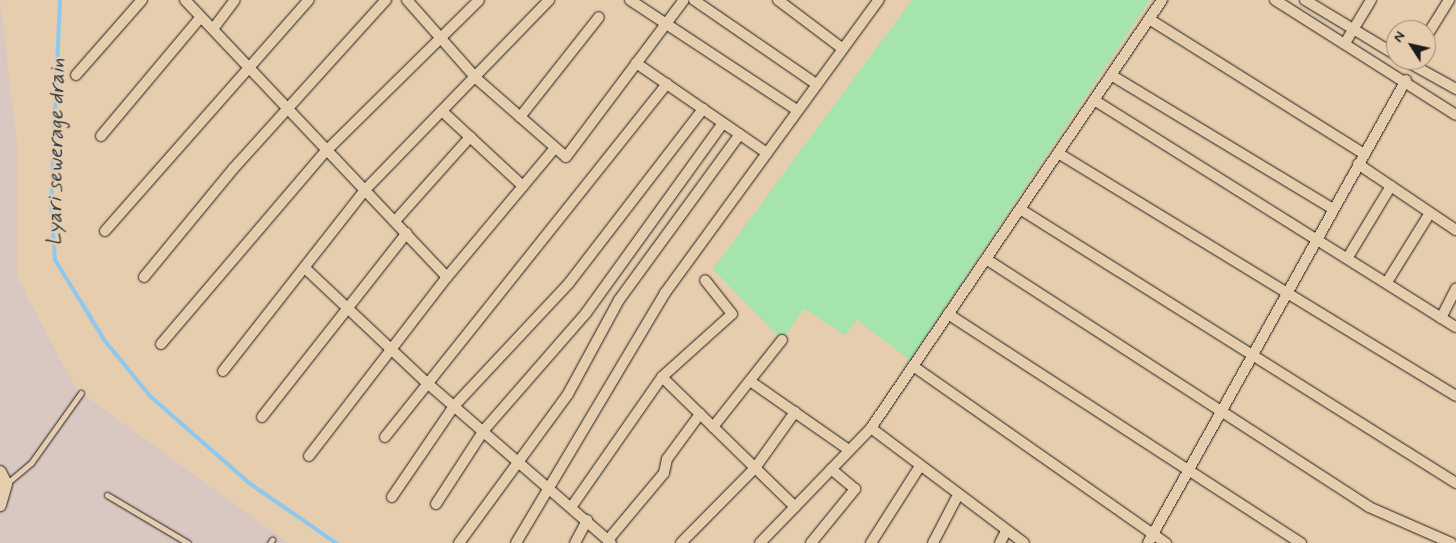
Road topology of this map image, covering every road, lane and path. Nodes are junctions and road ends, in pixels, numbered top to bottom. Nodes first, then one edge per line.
1 (142, 0) edge
2 (185, 0) edge
3 (235, 0) edge
4 (309, 0) edge
5 (386, 0) edge
6 (407, 0) edge
7 (479, 0) edge
8 (549, 0) edge
9 (630, 0) edge
10 (684, 0) edge
11 (694, 0) edge
12 (778, 0) edge
13 (1162, 0) edge
14 (1275, 0) edge
15 (1305, 0) edge
16 (1371, 0) edge
17 (1447, 0) edge
18 (875, 1) edge
19 (1287, 3) edge
20 (201, 17) junction
21 (599, 17) dead end
22 (1149, 19) junction
23 (1436, 20) edge
24 (667, 23) junction
25 (213, 29) junction
26 (1354, 29) junction
27 (442, 40) junction
28 (1345, 43) junction
29 (843, 49) junction
30 (1386, 49) edge
31 (636, 64) junction
32 (248, 70) junction
33 (1406, 70) edge
34 (1423, 70) edge
35 (76, 75) dead end
36 (1111, 75) junction
37 (477, 79) junction
38 (1403, 79) junction
39 (667, 84) junction
40 (816, 84) junction
41 (1456, 89) edge
42 (1094, 100) junction
43 (286, 109) junction
44 (703, 109) junction
45 (797, 110) junction
46 (1455, 111) edge
47 (443, 112) junction
48 (520, 117) junction
49 (723, 123) junction
50 (740, 134) junction
51 (102, 136) dead end
52 (470, 137) junction
53 (555, 148) junction
54 (325, 152) junction
55 (766, 152) junction
56 (1058, 153) junction
57 (1364, 154) junction
58 (1358, 164) junction
59 (524, 186) junction
60 (1391, 186) junction
61 (364, 191) junction
62 (1020, 209) junction
63 (1333, 209) junction
64 (1430, 213) junction
65 (395, 222) junction
66 (1456, 230) edge
67 (105, 231) dead end
68 (407, 233) junction
69 (1318, 237) junction
70 (1348, 257) junction
71 (986, 259) junction
72 (305, 268) junction
73 (144, 277) dead end
74 (447, 277) junction
75 (705, 280) dead end
76 (1387, 282) junction
77 (1456, 289) edge
78 (1286, 294) junction
79 (348, 308) junction
80 (948, 314) junction
81 (1441, 318) junction
82 (1456, 328) edge
83 (782, 340) dead end
84 (161, 344) dead end
85 (391, 350) junction
86 (1252, 355) junction
87 (913, 366) junction
88 (223, 371) dead end
89 (662, 377) junction
90 (750, 381) junction
91 (426, 382) junction
92 (81, 393) dead end
93 (1456, 396) edge
94 (454, 406) junction
95 (1220, 411) junction
96 (795, 412) junction
97 (700, 414) junction
98 (262, 417) dead end
99 (713, 427) junction
100 (871, 428) junction
101 (484, 430) junction
102 (385, 437) dead end
103 (849, 450) junction
104 (309, 456) dead end
105 (518, 461) junction
106 (920, 466) junction
107 (755, 468) junction
108 (832, 468) junction
109 (1188, 471) junction
110 (0, 472) edge
111 (1456, 483) edge
112 (6, 484) junction
113 (548, 486) junction
114 (107, 495) dead end
115 (958, 495) junction
116 (392, 496) dead end
117 (436, 504) dead end
118 (0, 505) edge
119 (572, 506) junction
120 (795, 506) junction
121 (588, 520) junction
122 (1006, 531) junction
123 (1151, 539) edge
124 (610, 541) edge
125 (188, 543) edge
126 (459, 543) edge
127 (516, 543) edge
128 (575, 543) edge
129 (681, 543) edge
130 (760, 543) edge
131 (811, 543) edge
132 (871, 543) edge
133 (933, 543) edge
134 (1000, 543) edge
135 (1024, 543) edge
136 (1166, 543) edge
137 (1301, 543) edge
138 (1451, 543) edge

1 - 35 street
2 - 20 street
3 - 25 street
4 - 32 street
5 - 43 street
6 - 27 street
7 - 27 street
8 - 37 street
9 - 24 street
10 - 24 street
11 - 40 street
12 - 29 street
13 - 22 street
14 - 19 street
15 - 26 street
16 - 26 street
17 - 23 street
18 - 29 street
19 - 28 street
20 - 25 street
20 - 51 street
21 - 48 street
22 - 36 street
22 - 57 street
24 - 31 street
24 - 45 street
25 - 32 street
26 - 28 street
26 - 30 street
27 - 37 street
27 - 54 street
28 - 38 street
29 - 40 street
31 - 39 street
31 - 53 street
32 - 43 street
32 - 67 street
33 - 38 street
34 - 41 street
36 - 42 street
36 - 63 street
37 - 47 street
37 - 48 street
38 - 46 street
38 - 57 street
39 - 44 street
39 - 91 street
40 - 45 street
42 - 56 street
42 - 69 street
43 - 54 street
43 - 73 street
44 - 49 street
44 - 94 street
45 - 55 street
47 - 52 street
47 - 61 street
48 - 53 street
49 - 50 street
49 - 101 street
50 - 55 street
50 - 105 street
52 - 59 street
52 - 65 street
53 - 59 street
54 - 61 street
54 - 84 street
55 - 113 street
56 - 62 street
56 - 78 street
57 - 58 street
58 - 60 street
58 - 63 street
59 - 74 street
60 - 64 street
60 - 70 street
61 - 65 street
61 - 72 street
62 - 71 street
62 - 86 street
63 - 69 street
64 - 66 street
64 - 76 street
65 - 68 street
68 - 74 street
68 - 79 street
69 - 70 street
69 - 78 street
70 - 76 street
71 - 80 street
71 - 95 street
72 - 79 street
72 - 88 street
74 - 85 street
75 - 89 street
76 - 81 street
77 - 81 street
78 - 86 street
78 - 93 street
79 - 85 street
79 - 98 street
80 - 87 street
80 - 109 street
81 - 82 street
83 - 90 street
85 - 91 street
85 - 104 street
86 - 95 street
86 - 111 street
87 - 100 street
87 - 123 street
89 - 97 street
89 - 119 street
90 - 96 street
90 - 99 street
91 - 94 street
91 - 102 street
92 - 112 lane
94 - 101 street
94 - 116 street
95 - 109 street
95 - 138 street
96 - 103 street
96 - 107 street
97 - 99 street
97 - 124 street
99 - 107 street
100 - 103 street
100 - 106 street
101 - 105 street
101 - 117 street
103 - 108 street
105 - 113 street
105 - 126 street
106 - 115 street
106 - 132 street
107 - 120 street
107 - 129 street
108 - 120 street
108 - 131 street
109 - 123 street
109 - 137 street
110 - 112 street
112 - 118 street
113 - 119 street
113 - 127 street
114 - 125 lane
115 - 122 street
115 - 133 street
119 - 121 street
120 - 130 street
121 - 124 street
121 - 128 street
122 - 134 street
122 - 135 street
123 - 136 street

